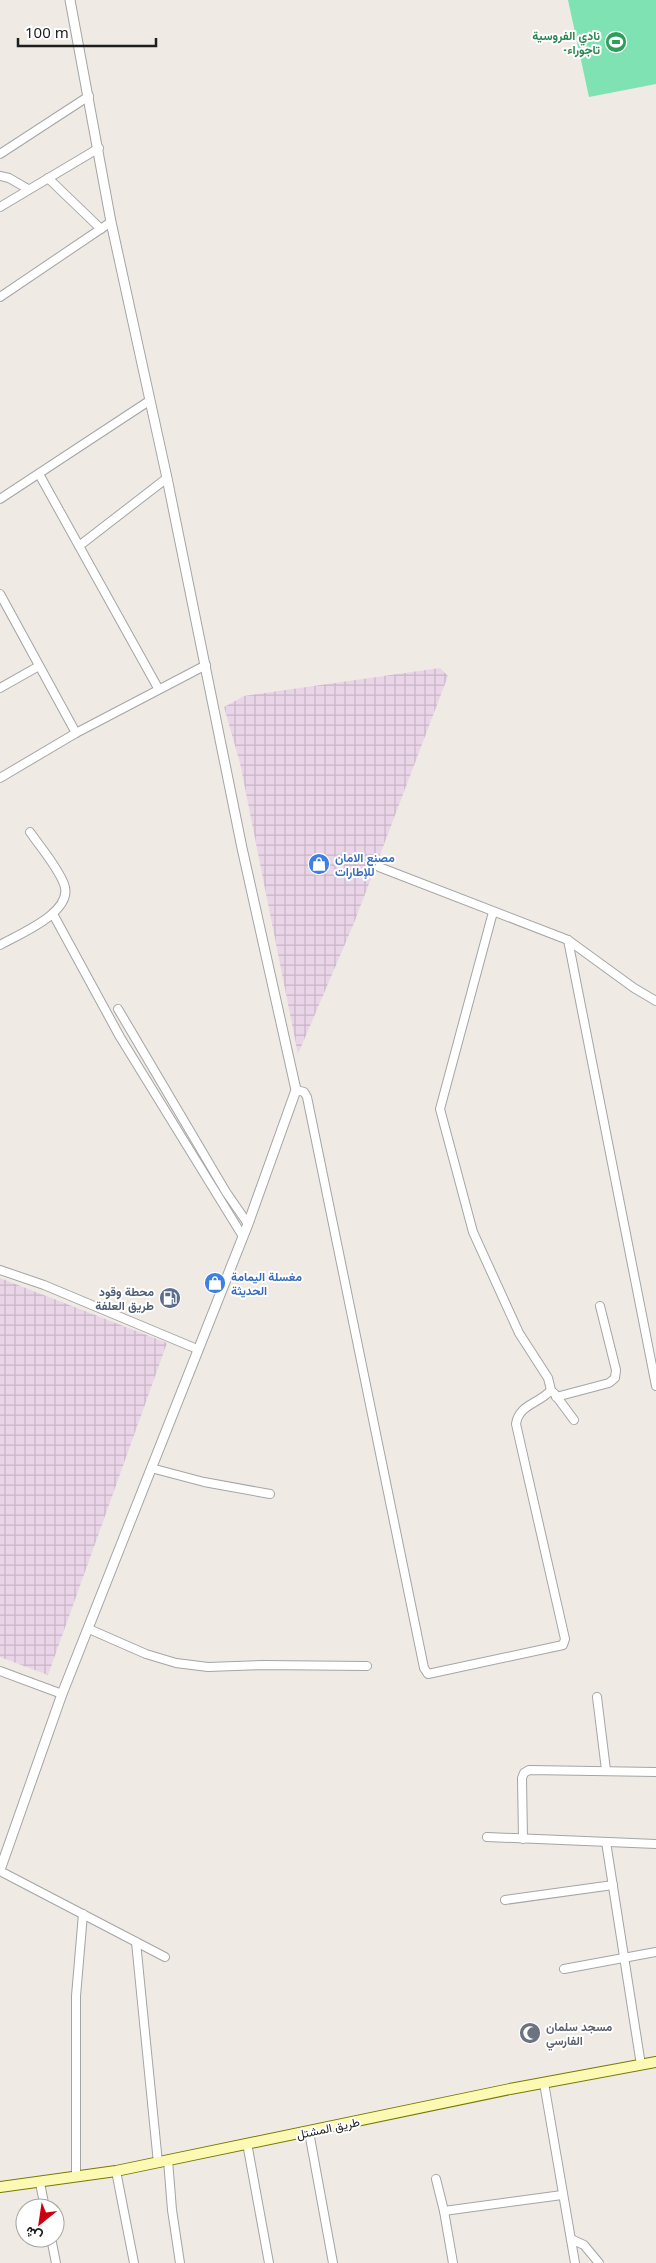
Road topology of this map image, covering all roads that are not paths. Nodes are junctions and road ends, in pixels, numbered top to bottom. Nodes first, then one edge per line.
1 (70, 0) edge
2 (89, 96) junction
3 (98, 148) junction
4 (0, 154) edge
5 (0, 176) edge
6 (48, 178) junction
7 (28, 189) junction
8 (0, 207) edge
9 (111, 222) junction
10 (101, 229) junction
11 (0, 297) edge
12 (149, 401) junction
13 (39, 474) junction
14 (167, 478) junction
15 (0, 499) edge
16 (79, 546) junction
17 (0, 594) edge
18 (206, 665) junction
19 (39, 666) junction
20 (0, 688) edge
21 (158, 688) junction
22 (76, 733) junction
23 (0, 778) edge
24 (30, 832) dead end
25 (379, 867) dead end
26 (493, 912) junction
27 (53, 914) junction
28 (568, 940) junction
29 (0, 945) edge
30 (656, 1001) edge
31 (118, 1009) dead end
32 (296, 1090) junction
33 (248, 1224) junction
34 (242, 1235) junction
35 (0, 1270) edge
36 (600, 1306) dead end
37 (197, 1348) junction
38 (656, 1386) edge
39 (551, 1390) junction
40 (556, 1397) junction
41 (574, 1420) dead end
42 (151, 1468) junction
43 (270, 1494) dead end
44 (89, 1629) junction
45 (367, 1666) dead end
46 (0, 1671) edge
47 (62, 1694) junction
48 (597, 1697) dead end
49 (606, 1770) junction
50 (656, 1772) edge
51 (487, 1837) dead end
52 (523, 1839) junction
53 (606, 1842) junction
54 (656, 1844) edge
55 (0, 1870) edge
56 (613, 1885) junction
57 (505, 1900) dead end
58 (83, 1914) junction
59 (136, 1942) junction
60 (656, 1952) edge
61 (164, 1957) dead end
62 (624, 1957) junction
63 (564, 1969) dead end
64 (656, 2062) edge
65 (641, 2065) junction
66 (544, 2083) junction
67 (309, 2132) junction
68 (247, 2143) junction
69 (168, 2160) junction
70 (158, 2163) junction
71 (116, 2171) junction
72 (76, 2177) junction
73 (436, 2179) dead end
74 (40, 2183) junction
75 (0, 2187) edge
76 (562, 2195) junction
77 (43, 2198) edge
78 (444, 2211) junction
79 (571, 2239) junction
80 (53, 2248) edge
81 (56, 2263) edge
82 (134, 2263) edge
83 (180, 2263) edge
84 (268, 2263) edge
85 (333, 2263) edge
86 (453, 2263) edge
87 (575, 2263) edge
88 (599, 2263) edge

1 - 2 street
2 - 3 street
2 - 4 street
3 - 6 street
3 - 9 street
5 - 7 street
6 - 7 street
6 - 10 street
7 - 8 street
9 - 10 street
9 - 12 street
10 - 11 street
12 - 13 street
12 - 14 street
13 - 15 street
13 - 16 street
14 - 16 street
14 - 18 street
16 - 21 street
17 - 19 street
18 - 21 street
18 - 32 street
19 - 20 street
19 - 22 street
21 - 22 street
22 - 23 street
24 - 27 street
25 - 26 street
26 - 28 street
26 - 39 street
27 - 29 street
27 - 34 street
28 - 30 street
28 - 38 street
31 - 33 street
32 - 33 street
32 - 39 street
33 - 34 street
34 - 37 street
35 - 37 street
36 - 40 street
37 - 42 street
39 - 40 street
40 - 41 street
42 - 43 street
42 - 44 street
44 - 45 street
44 - 47 street
46 - 47 street
47 - 55 street
48 - 49 street
49 - 50 street
49 - 52 street
51 - 52 street
52 - 53 street
53 - 54 street
53 - 56 street
55 - 58 street
56 - 57 street
56 - 62 street
58 - 59 street
58 - 72 street
59 - 61 street
59 - 70 street
60 - 62 street
62 - 63 street
62 - 65 street
64 - 65 main road, طريق المشتل
65 - 66 main road, طريق المشتل
66 - 67 main road, طريق المشتل
66 - 76 street
67 - 68 main road, طريق المشتل
67 - 85 street
68 - 69 main road, طريق المشتل
68 - 84 street
69 - 70 main road, طريق المشتل
69 - 83 street
70 - 71 main road, طريق المشتل
71 - 72 main road, طريق المشتل
71 - 82 street
72 - 74 main road, طريق المشتل
73 - 78 street
74 - 75 main road, طريق المشتل
74 - 77 street
76 - 78 street
76 - 79 street
78 - 86 street
79 - 87 street
79 - 88 street
80 - 81 street

